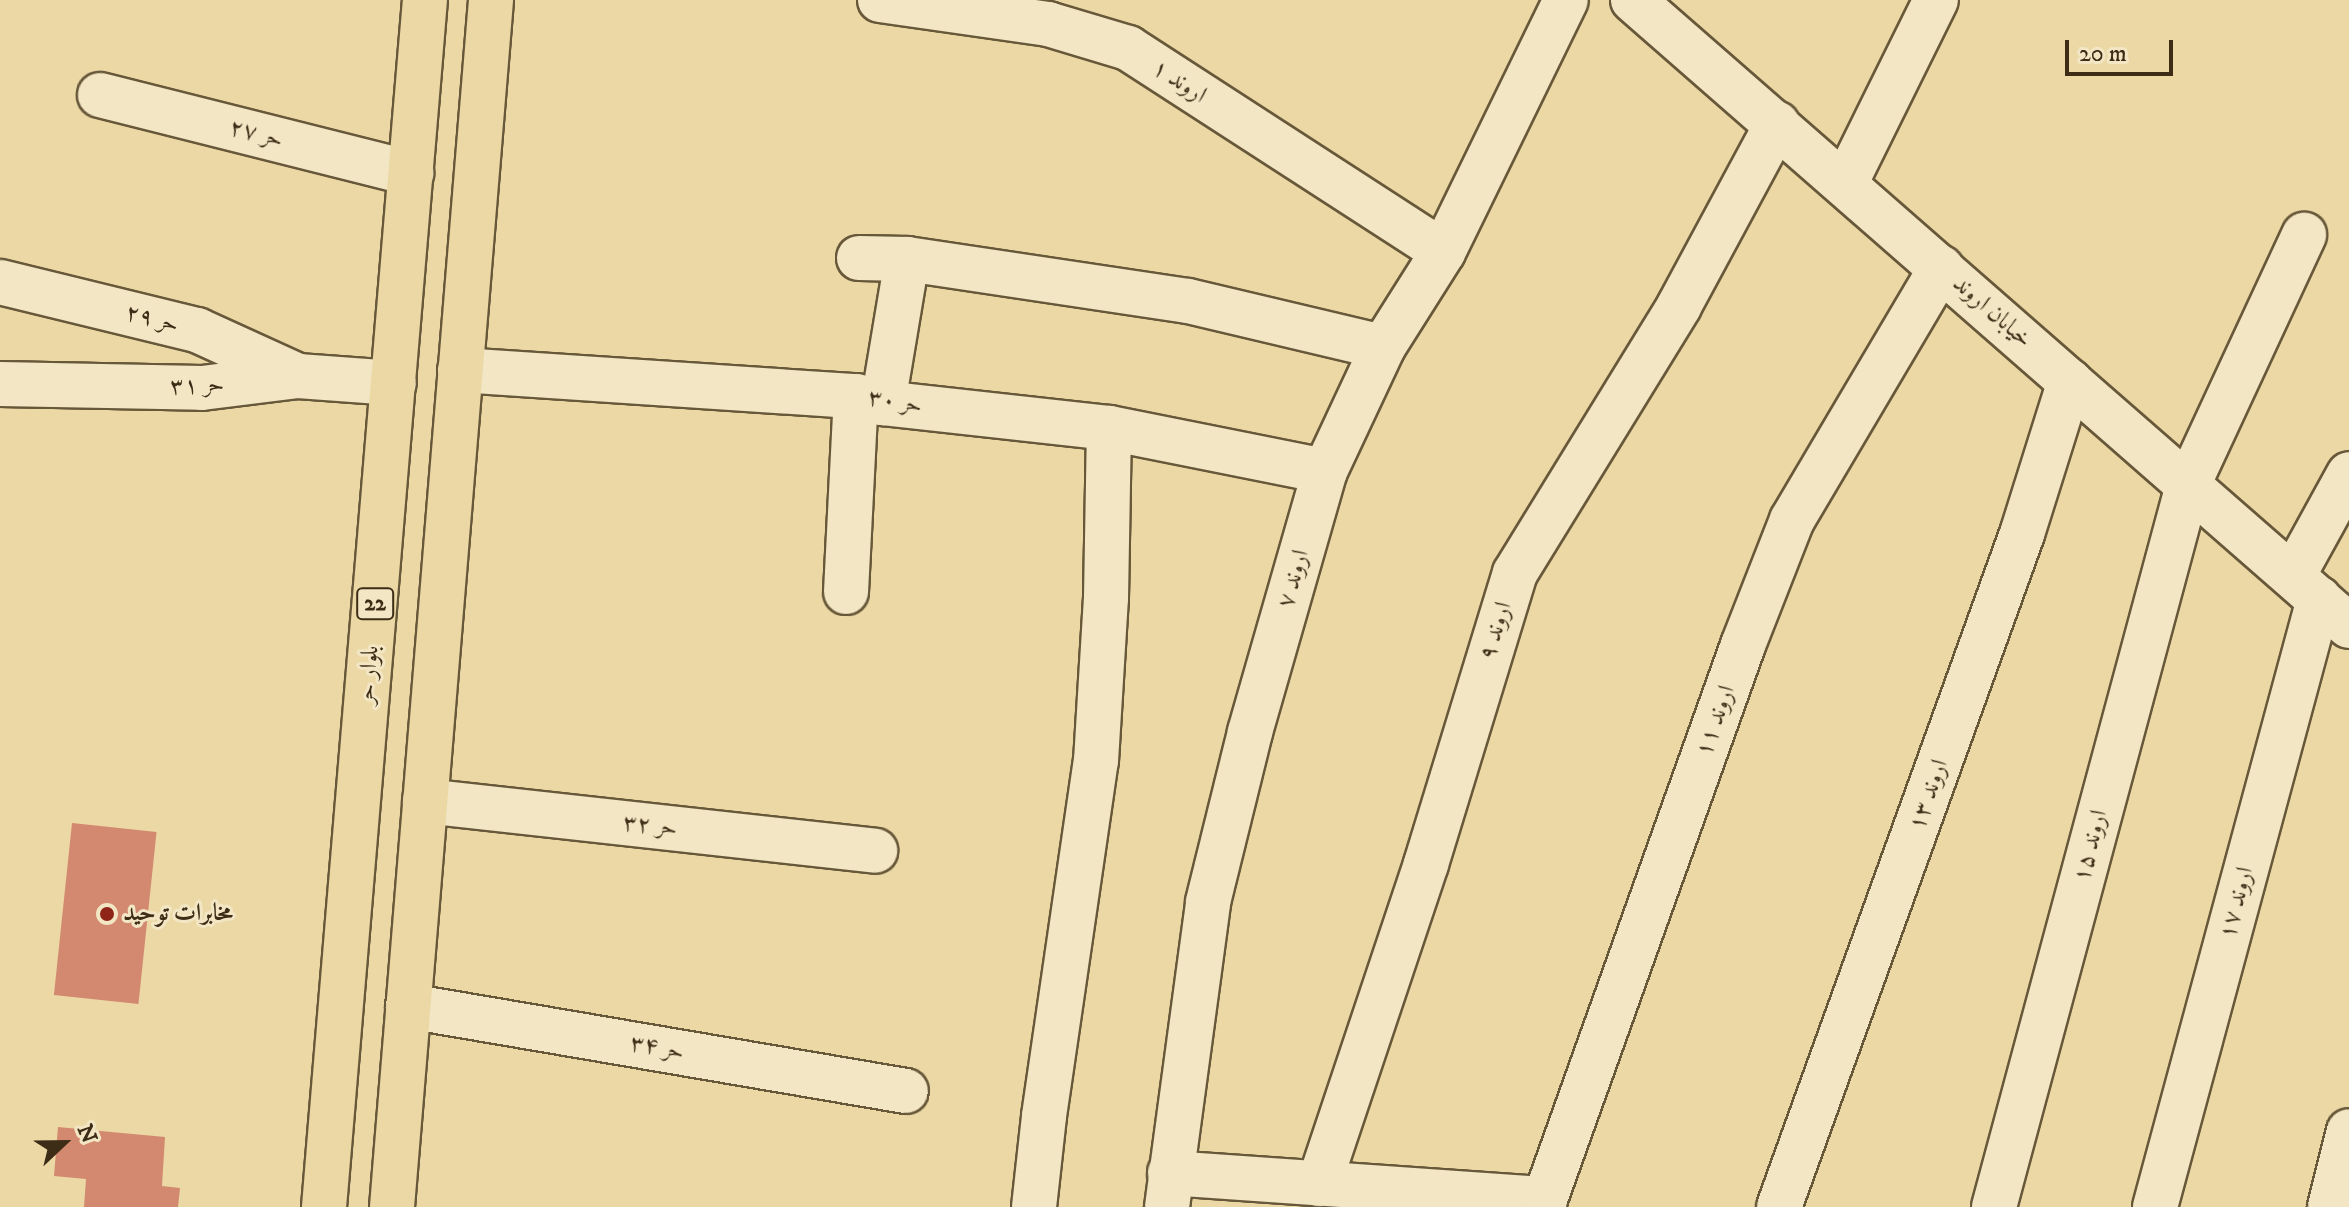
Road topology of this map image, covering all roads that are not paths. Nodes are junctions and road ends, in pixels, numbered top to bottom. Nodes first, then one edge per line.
1 (425, 0) edge
2 (491, 0) edge
3 (880, 0) edge
4 (1566, 0) edge
5 (1936, 0) edge
6 (1640, 2) edge
7 (100, 95) dead end
8 (1777, 124) junction
9 (411, 173) junction
10 (1845, 184) junction
11 (2304, 235) dead end
12 (1443, 252) junction
13 (859, 258) dead end
14 (907, 259) junction
15 (1941, 268) junction
16 (0, 282) edge
17 (1383, 347) junction
18 (460, 370) junction
19 (298, 376) junction
20 (2070, 381) junction
21 (394, 383) junction
22 (0, 384) edge
23 (870, 400) junction
24 (1109, 428) junction
25 (1325, 471) junction
26 (2349, 474) edge
27 (2188, 485) junction
28 (846, 592) dead end
29 (2320, 600) edge
30 (425, 801) junction
31 (875, 851) dead end
32 (408, 1006) junction
33 (906, 1091) dead end
34 (2349, 1131) edge
35 (1319, 1184) junction
36 (1168, 1190) edge
37 (324, 1207) edge
38 (392, 1207) edge
39 (1034, 1207) edge
40 (1779, 1207) edge
41 (1994, 1207) edge
42 (2155, 1207) edge
43 (2330, 1207) edge

1 - 9 main road, بلوار حر / 22
2 - 18 main road
3 - 12 street, اروند ۱
4 - 12 street, اروند ۷
5 - 10 street
6 - 8 street, خیابان اروند
7 - 9 street, حر ۲۷
8 - 10 street, خیابان اروند
8 - 35 street, اروند ۹
9 - 21 main road, بلوار حر / 22
10 - 15 street, خیابان اروند
11 - 27 street, اروند ۱۵
12 - 17 street, اروند ۷
13 - 14 street
14 - 17 street
14 - 23 street
15 - 20 street, خیابان اروند
15 - 35 street, اروند ۱۱
16 - 19 street, حر ۲۹
17 - 25 street, اروند ۷
18 - 23 street, حر ۳۰
18 - 30 main road
19 - 21 street, حر ۳۱
19 - 22 street, حر ۳۱
20 - 27 street, خیابان اروند
20 - 40 street, اروند ۱۳
21 - 37 main road, بلوار حر / 22
23 - 24 street, حر ۳۰
23 - 28 street
24 - 25 street, حر ۳۰
24 - 39 street
25 - 36 street, اروند ۷
26 - 29 street, اروند ۱۷
27 - 29 street, خیابان اروند
27 - 41 street, اروند ۱۵
29 - 42 street, اروند ۱۷
30 - 31 street, حر ۳۲
30 - 32 main road
32 - 33 street, حر ۳۴
32 - 38 main road
34 - 43 street
35 - 36 street

